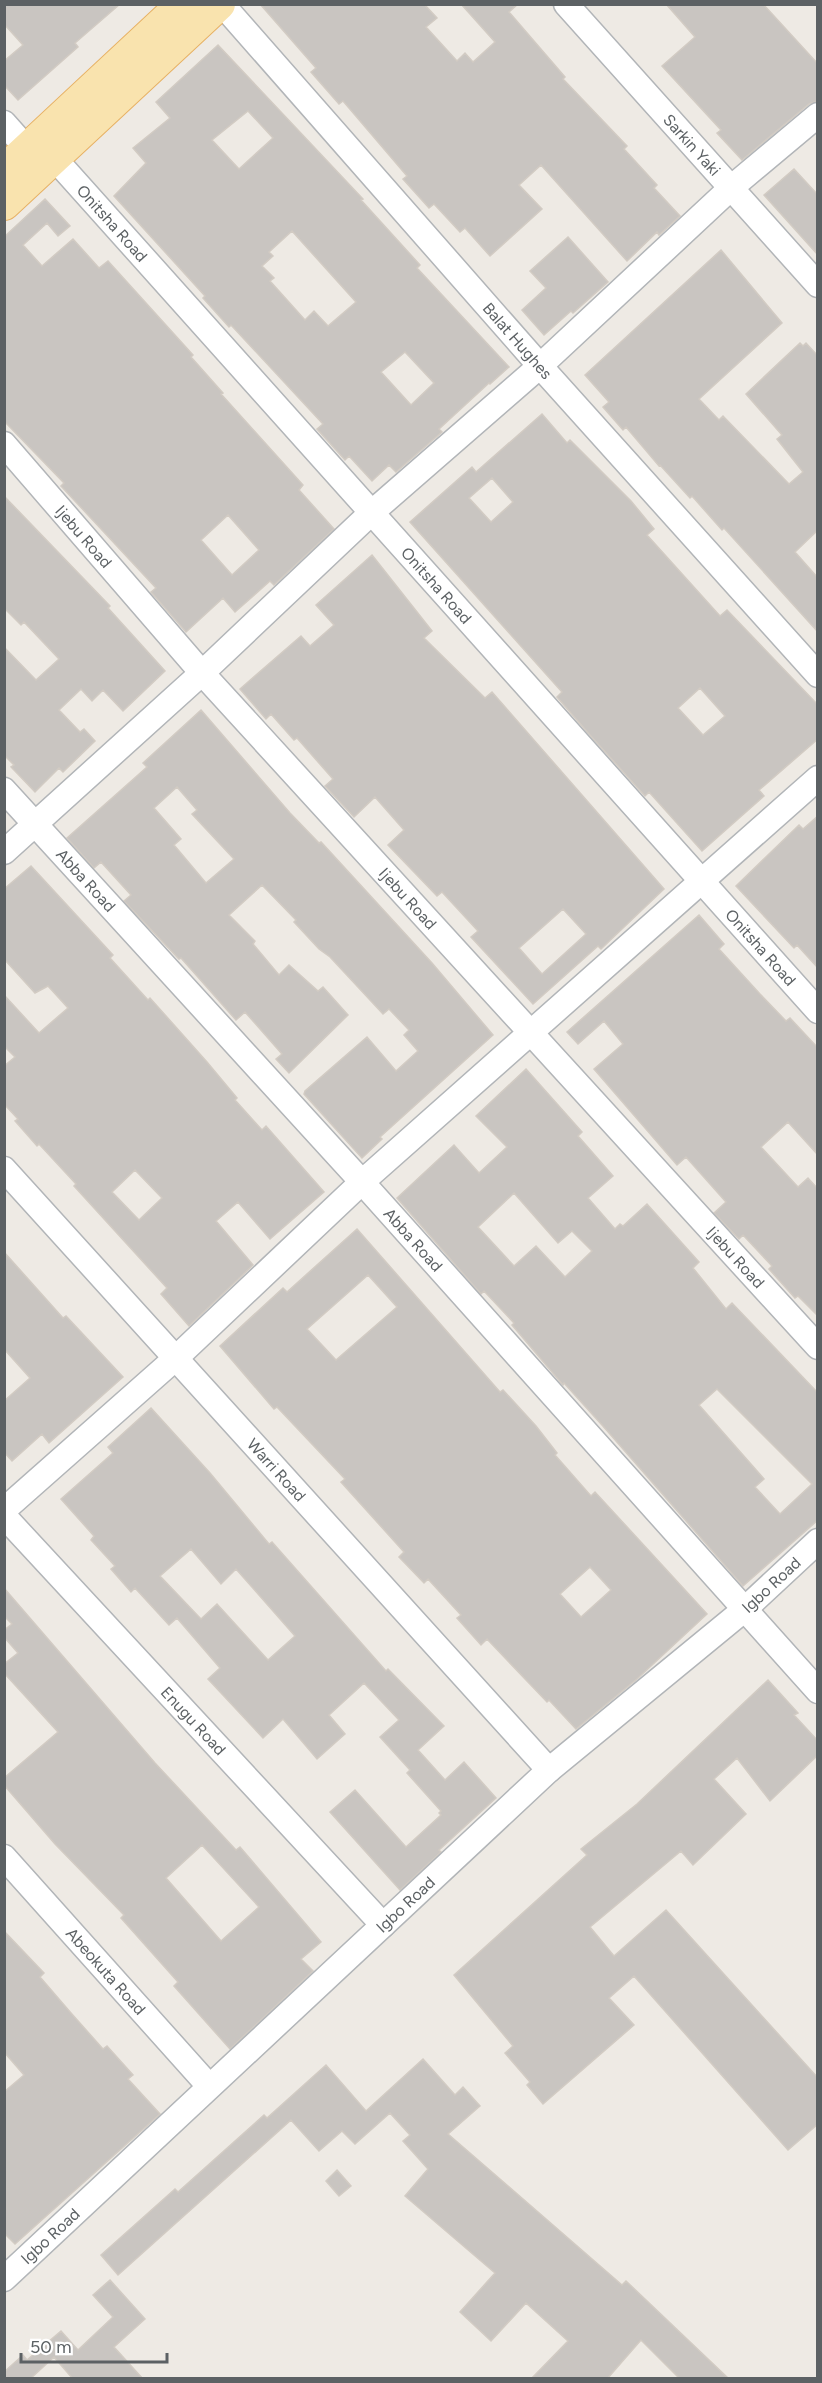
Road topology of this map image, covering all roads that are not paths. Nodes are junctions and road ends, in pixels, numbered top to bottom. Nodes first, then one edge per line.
1 (183, 4) edge
2 (220, 4) edge
3 (566, 4) edge
4 (818, 115) edge
5 (4, 123) edge
6 (41, 155) junction
7 (4, 171) edge
8 (732, 187) junction
9 (4, 204) edge
10 (818, 285) edge
11 (540, 366) junction
12 (4, 444) edge
13 (370, 514) junction
14 (202, 673) junction
15 (818, 675) edge
16 (818, 778) edge
17 (4, 790) edge
18 (35, 824) junction
19 (4, 852) edge
20 (700, 882) junction
21 (818, 1011) edge
22 (531, 1031) junction
23 (4, 1169) edge
24 (362, 1182) junction
25 (818, 1347) edge
26 (177, 1357) junction
27 (4, 1510) edge
28 (4, 1516) edge
29 (818, 1541) edge
30 (745, 1609) junction
31 (818, 1691) edge
32 (549, 1770) junction
33 (4, 1857) edge
34 (384, 1925) junction
35 (209, 2086) junction
36 (8, 2270) edge

1 - 6 main road
2 - 6 main road
2 - 11 street, Balat Hughes
3 - 8 street, Sarkin Yaki
4 - 8 street
5 - 6 street, Onitsha Road
6 - 7 main road
6 - 9 main road
6 - 13 street, Onitsha Road
8 - 10 street, Sarkin Yaki
8 - 11 street
11 - 13 street
11 - 15 street, Balat Hughes
12 - 14 street, Ijebu Road
13 - 14 street
13 - 20 street, Onitsha Road
14 - 18 street
14 - 22 street, Ijebu Road
16 - 20 street
17 - 18 street, Abba Road
18 - 19 street
18 - 24 street, Abba Road
20 - 21 street, Onitsha Road
20 - 22 street
22 - 24 street
22 - 25 street, Ijebu Road
23 - 26 street, Warri Road
24 - 26 street
24 - 30 street, Abba Road
26 - 27 street
26 - 32 street, Warri Road
28 - 34 street, Enugu Road
29 - 30 street, Igbo Road
30 - 31 street, Abba Road
30 - 32 street, Igbo Road
32 - 34 street, Igbo Road
33 - 35 street, Abeokuta Road
34 - 35 street, Igbo Road
35 - 36 street, Igbo Road

